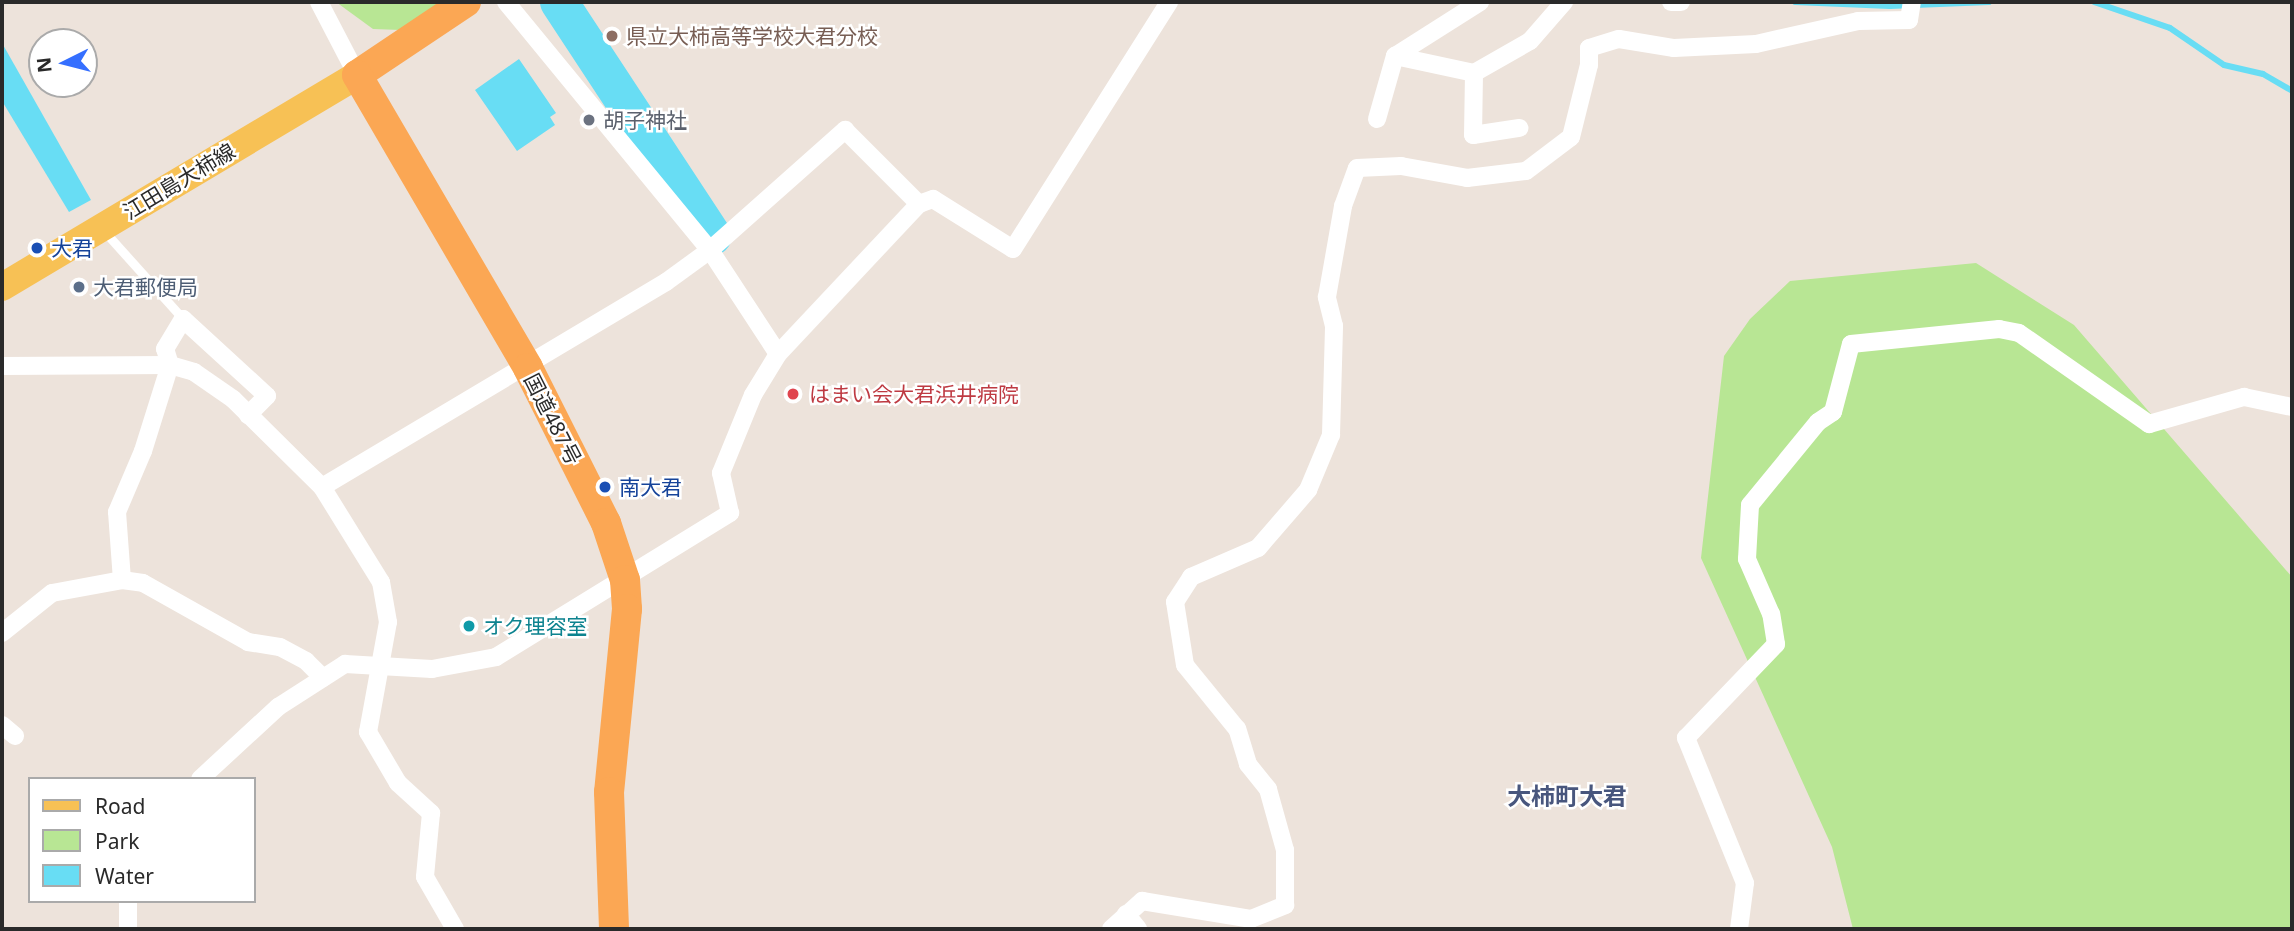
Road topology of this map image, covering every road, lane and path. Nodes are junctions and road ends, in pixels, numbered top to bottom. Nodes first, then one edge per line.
1 (319, 2) edge
2 (466, 2) edge
3 (506, 2) edge
4 (1169, 2) edge
5 (1480, 2) edge
6 (1564, 2) edge
7 (1671, 2) edge
8 (1681, 2) edge
9 (1912, 2) edge
10 (1395, 57) junction
11 (1474, 73) junction
12 (357, 75) junction
13 (1377, 119) dead end
14 (1519, 128) dead end
15 (919, 204) junction
16 (101, 228) junction
17 (710, 250) junction
18 (2, 288) edge
19 (183, 319) junction
20 (778, 354) junction
21 (170, 365) junction
22 (2, 366) edge
23 (528, 368) junction
24 (2292, 407) edge
25 (248, 415) junction
26 (322, 486) junction
27 (122, 580) junction
28 (625, 580) junction
29 (2, 633) edge
30 (381, 663) junction
31 (323, 678) junction
32 (202, 777) edge
33 (128, 903) edge
34 (1126, 914) junction
35 (128, 929) edge
36 (455, 929) edge
37 (614, 929) edge
38 (1111, 929) edge
39 (1139, 929) edge
40 (1739, 929) edge

1 - 12 street
2 - 12 highway
3 - 17 street
4 - 15 street
5 - 10 street
6 - 11 street
7 - 8 street
9 - 34 street
10 - 11 street
10 - 13 street
11 - 14 street
12 - 16 main road, 江田島大柿線
12 - 23 highway, 国道487号
15 - 17 street
15 - 20 street
16 - 18 main road, 江田島大柿線
16 - 19 lane
17 - 20 street
17 - 23 street
19 - 21 street
19 - 25 street
20 - 28 street
21 - 22 street
21 - 25 street
21 - 27 street
23 - 26 street
23 - 28 highway, 国道487号
24 - 40 street
25 - 26 street
26 - 30 street
27 - 29 street
27 - 31 street
28 - 30 street
28 - 37 highway, 国道487号
30 - 31 street
30 - 36 street
31 - 32 street
33 - 35 street
34 - 38 street
34 - 39 street

